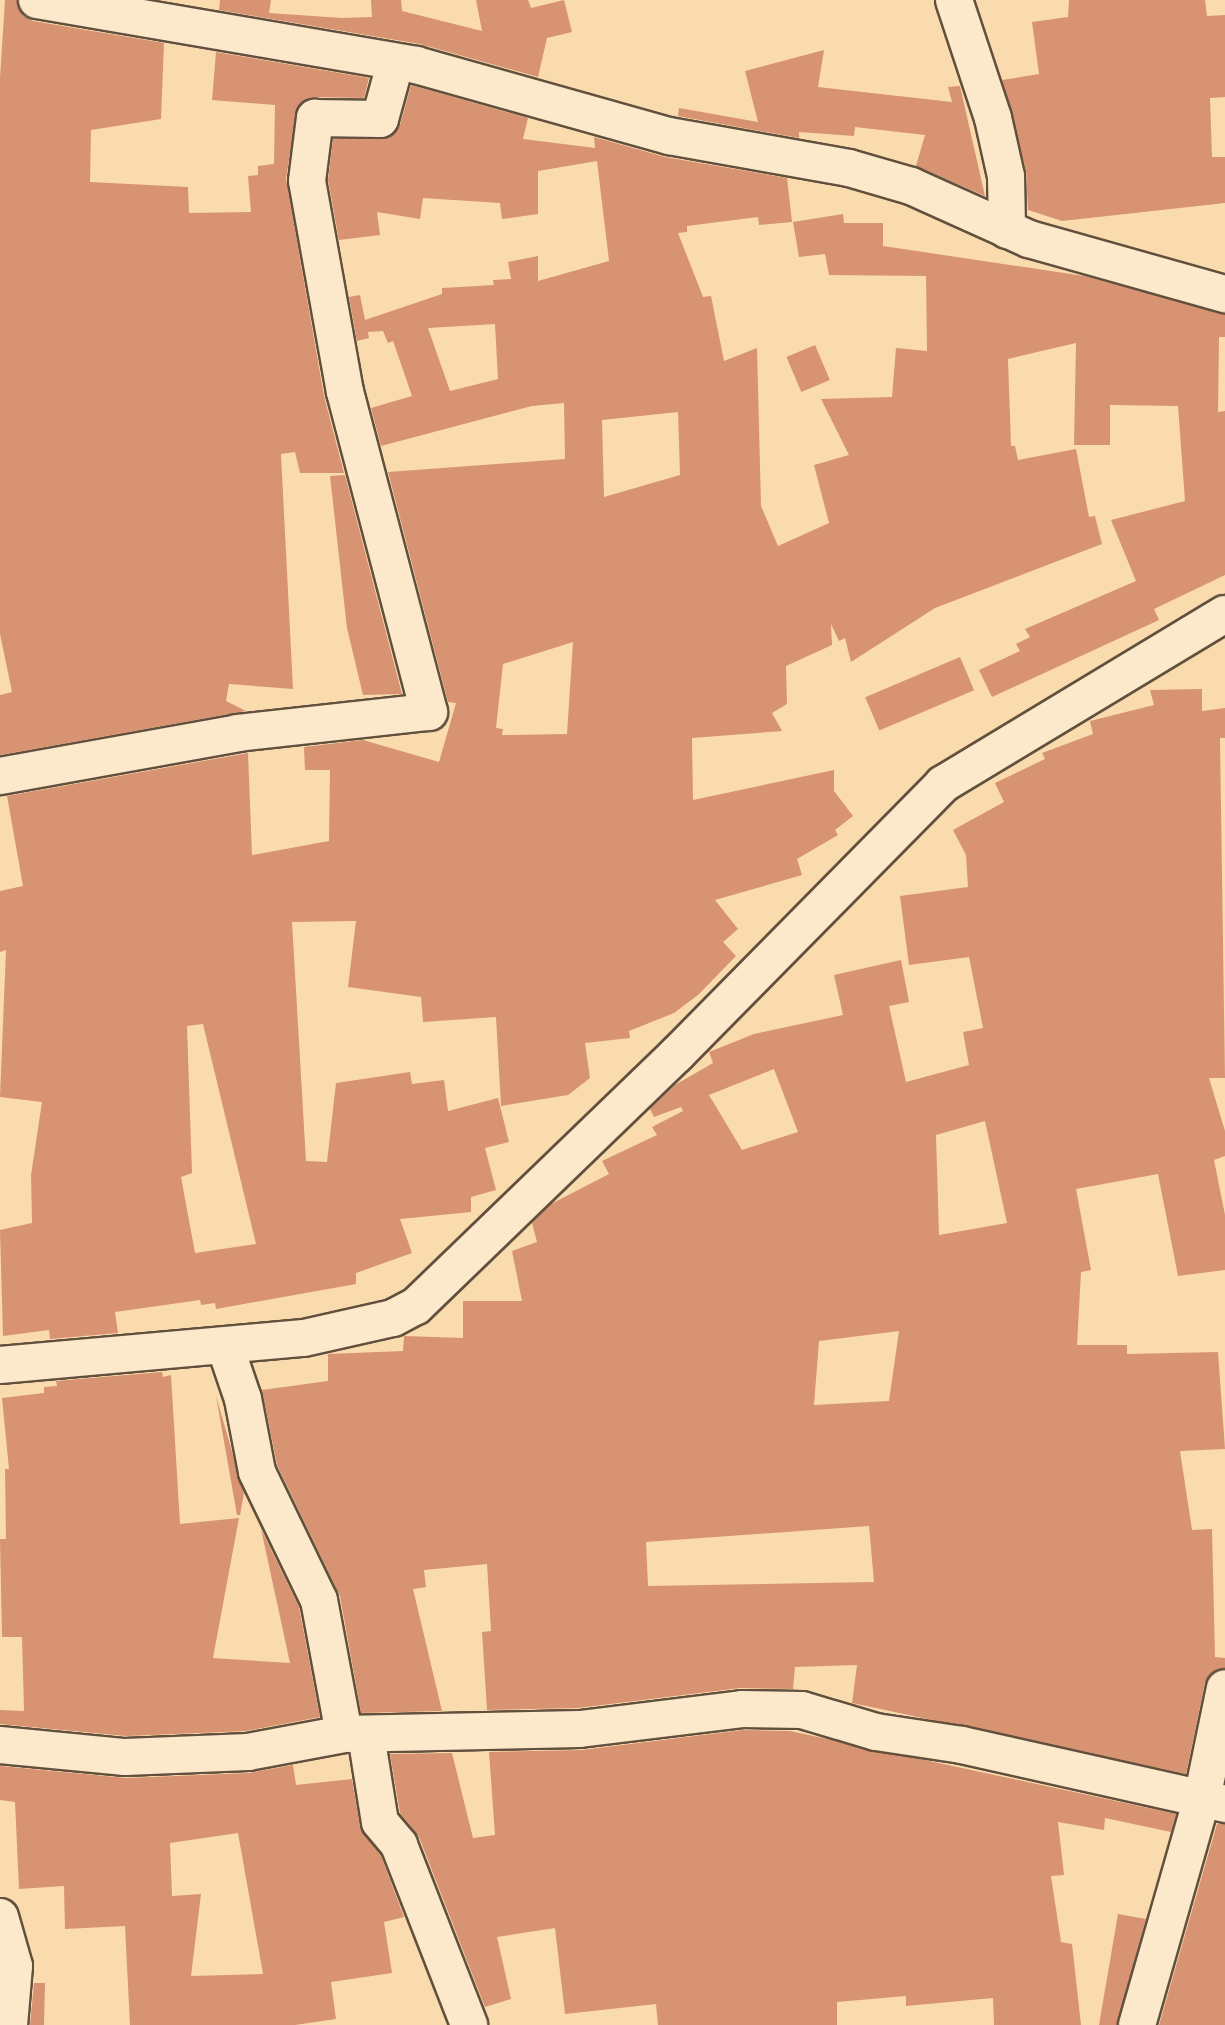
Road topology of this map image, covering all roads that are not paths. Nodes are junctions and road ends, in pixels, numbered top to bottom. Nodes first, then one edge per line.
1 (37, 0) edge
2 (954, 0) edge
3 (395, 64) junction
4 (1007, 230) junction
5 (1225, 294) edge
6 (1225, 614) edge
7 (0, 776) edge
8 (225, 1346) junction
9 (0, 1365) edge
10 (1225, 1688) edge
11 (355, 1735) junction
12 (0, 1745) edge
13 (1214, 1801) edge
14 (0, 1917) edge
15 (9, 2025) edge
16 (469, 2025) edge
17 (1137, 2025) edge

1 - 3 street
2 - 4 street
3 - 4 street
3 - 7 street
4 - 5 street
6 - 8 street
8 - 9 street
8 - 11 street
10 - 13 street
11 - 12 street
11 - 13 street
11 - 16 street
13 - 17 street
14 - 15 street

